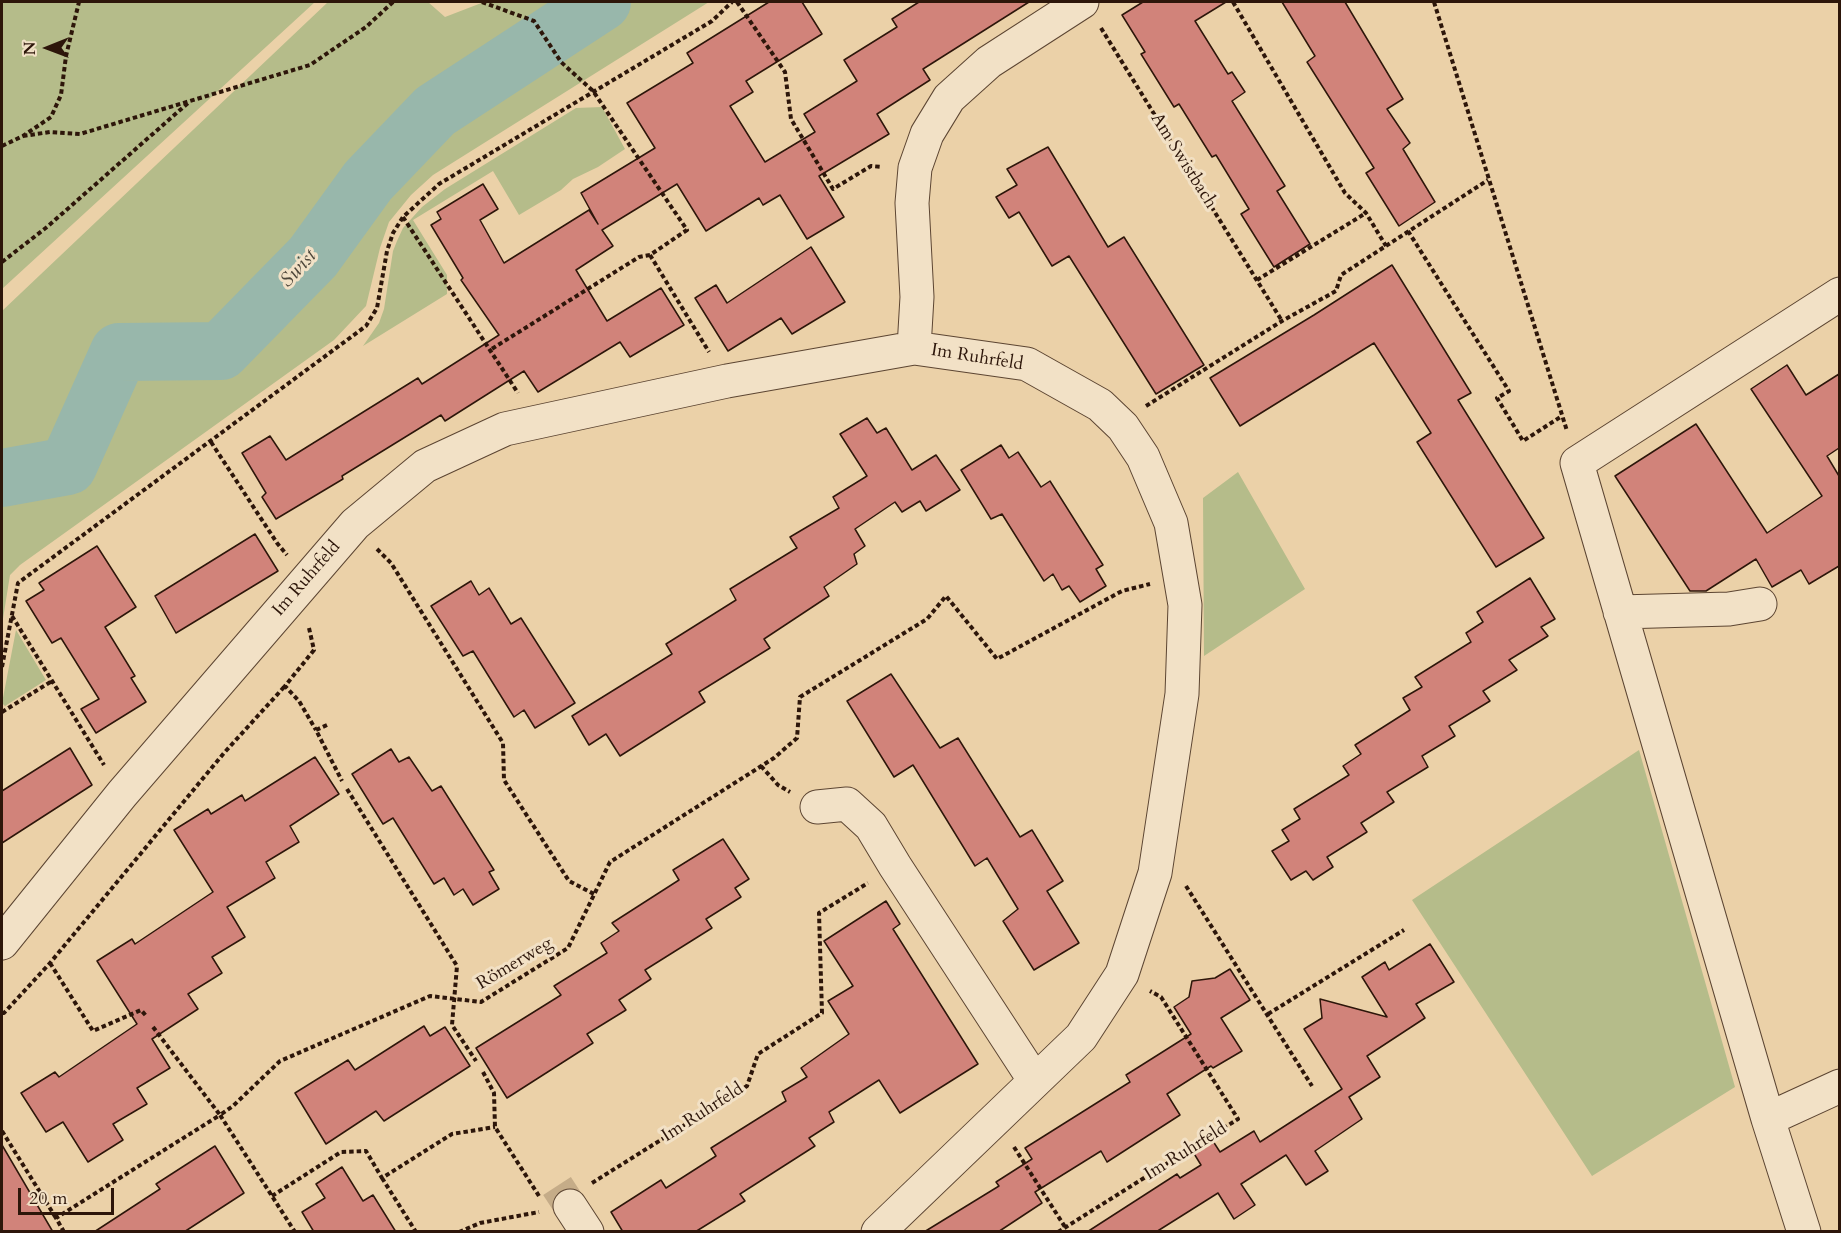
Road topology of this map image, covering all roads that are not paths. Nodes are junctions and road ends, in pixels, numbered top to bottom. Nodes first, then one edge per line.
1 (1089, 11) edge
2 (1839, 294) edge
3 (914, 348) junction
4 (1760, 604) dead end
5 (1620, 612) junction
6 (817, 807) dead end
7 (2, 943) edge
8 (1035, 1082) junction
9 (1839, 1086) edge
10 (1768, 1119) junction
11 (878, 1232) edge
12 (1804, 1232) edge

1 - 3 street
2 - 5 street
3 - 7 street, Im Ruhrfeld
3 - 8 street, Im Ruhrfeld
4 - 5 street
5 - 10 street
6 - 8 street
8 - 11 street, Im Ruhrfeld
9 - 10 street
10 - 12 street

